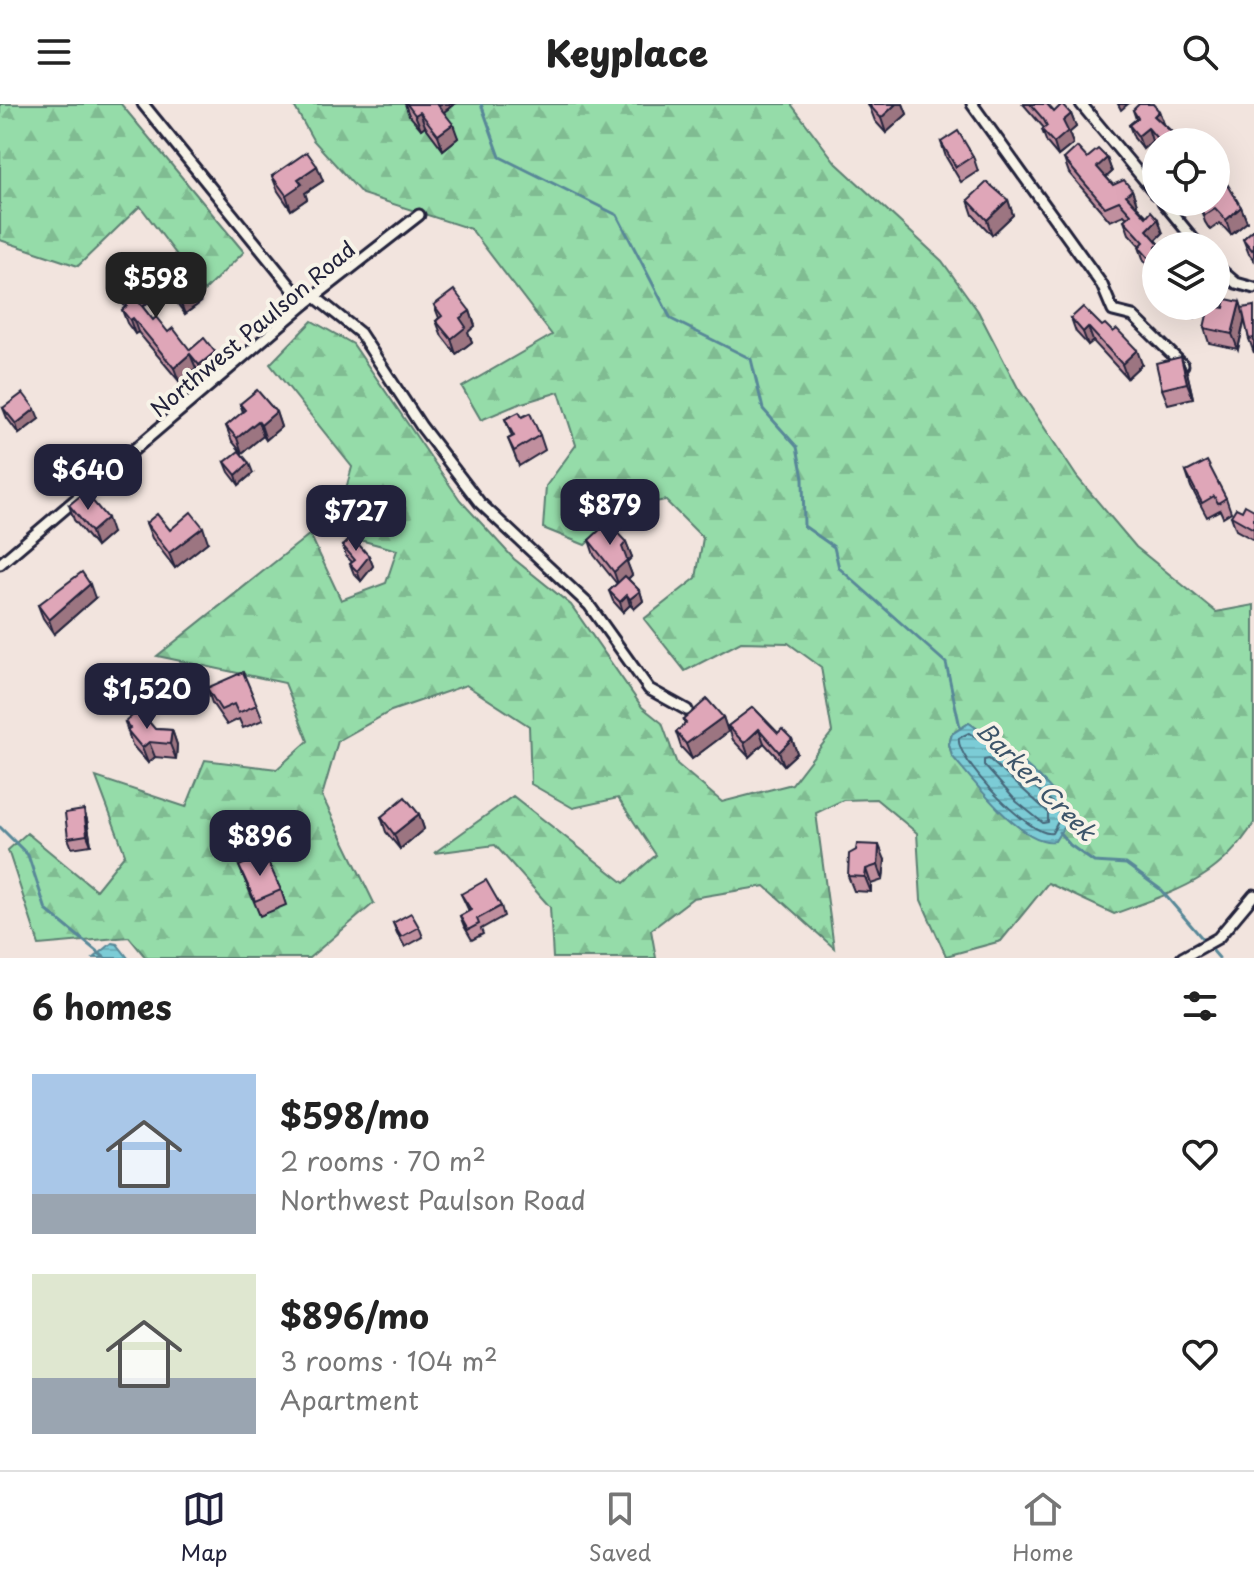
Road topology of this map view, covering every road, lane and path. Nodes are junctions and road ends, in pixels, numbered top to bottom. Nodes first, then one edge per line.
1 (143, 104) edge
2 (972, 104) edge
3 (1081, 104) edge
4 (1142, 177) edge
5 (419, 215) dead end
6 (1174, 216) edge
7 (1188, 232) edge
8 (1230, 278) edge
9 (1254, 288) edge
10 (314, 296) junction
11 (305, 304) junction
12 (1183, 365) edge
13 (0, 564) edge
14 (687, 710) dead end
15 (1254, 895) edge
16 (1182, 958) edge

1 - 11 street
2 - 12 street
3 - 4 street
5 - 10 street, Northwest Paulson Road
6 - 7 street
8 - 9 street
10 - 11 street, Northwest Paulson Road
10 - 14 street
11 - 13 street, Northwest Paulson Road
15 - 16 street

